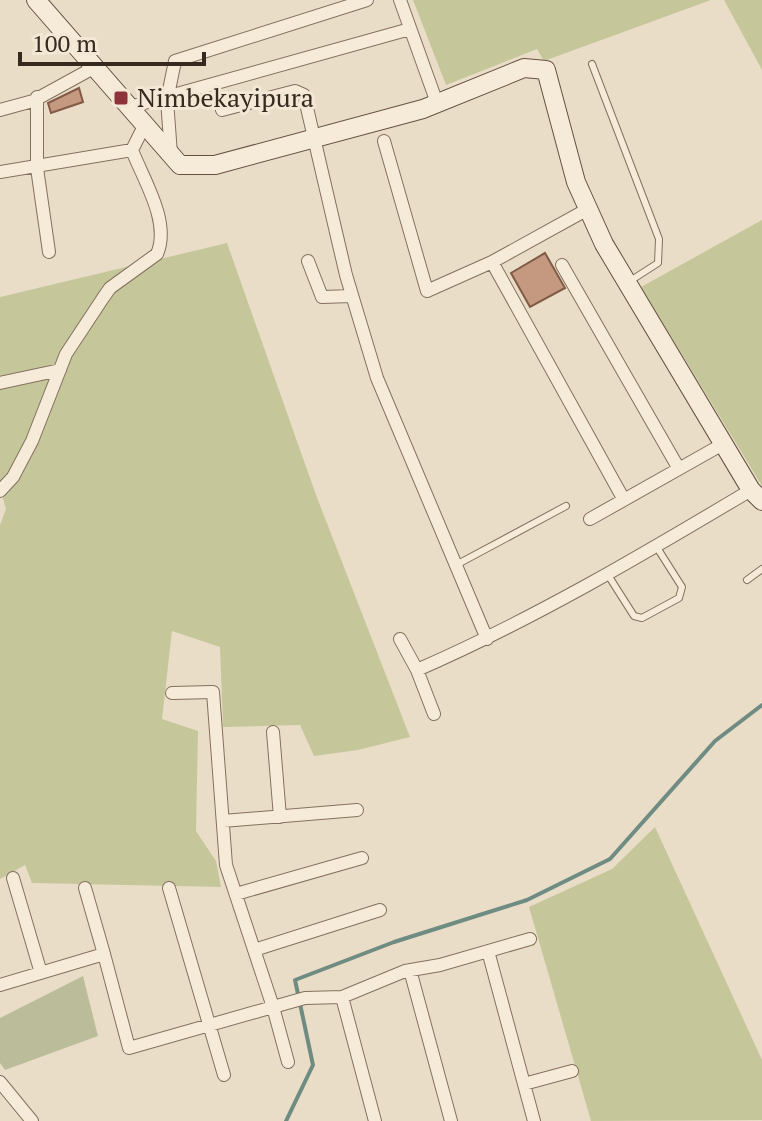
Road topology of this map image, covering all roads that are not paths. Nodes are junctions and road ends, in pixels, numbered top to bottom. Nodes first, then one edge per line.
1 (36, 0) edge
2 (367, 0) edge
3 (400, 0) edge
4 (410, 29) junction
5 (592, 64) dead end
6 (95, 67) junction
7 (37, 97) junction
8 (167, 100) junction
9 (437, 103) junction
10 (130, 107) junction
11 (0, 110) edge
12 (222, 110) dead end
13 (145, 124) junction
14 (315, 138) junction
15 (384, 141) dead end
16 (132, 150) junction
17 (171, 154) junction
18 (37, 168) junction
19 (0, 172) edge
20 (588, 209) junction
21 (49, 252) dead end
22 (308, 261) dead end
23 (492, 262) junction
24 (562, 265) dead end
25 (627, 283) junction
26 (352, 296) junction
27 (60, 370) junction
28 (0, 383) edge
29 (723, 444) junction
30 (679, 469) junction
31 (0, 491) edge
32 (756, 496) edge
33 (624, 500) junction
34 (566, 506) dead end
35 (590, 519) dead end
36 (656, 546) junction
37 (455, 565) junction
38 (762, 569) edge
39 (608, 575) junction
40 (747, 580) dead end
41 (400, 639) dead end
42 (487, 639) junction
43 (417, 670) junction
44 (172, 693) dead end
45 (434, 714) dead end
46 (273, 732) dead end
47 (357, 810) dead end
48 (280, 817) junction
49 (223, 821) junction
50 (362, 858) dead end
51 (13, 878) dead end
52 (85, 888) dead end
53 (169, 888) dead end
54 (236, 894) junction
55 (380, 910) dead end
56 (530, 939) dead end
57 (254, 950) junction
58 (488, 951) junction
59 (104, 954) junction
60 (410, 970) junction
61 (41, 973) junction
62 (1, 982) edge
63 (342, 997) junction
64 (273, 1007) junction
65 (210, 1025) junction
66 (288, 1062) dead end
67 (572, 1071) dead end
68 (224, 1075) dead end
69 (0, 1082) edge
70 (524, 1084) junction
71 (32, 1121) edge
72 (375, 1121) edge
73 (451, 1121) edge
74 (534, 1121) edge

1 - 6 main road
2 - 8 street
3 - 4 street
4 - 8 street
4 - 9 street
5 - 25 lane
6 - 7 street
6 - 10 main road
7 - 11 street
7 - 18 street
8 - 10 street
8 - 17 street
9 - 14 main road
9 - 20 main road
10 - 13 main road
12 - 14 street
13 - 16 street
13 - 17 main road
14 - 17 main road
14 - 26 street
15 - 23 street
16 - 18 street
16 - 27 street
18 - 19 street
18 - 21 street
20 - 23 street
20 - 25 main road
22 - 26 street
23 - 33 street
24 - 30 street
25 - 29 main road
26 - 37 street
27 - 28 street
27 - 31 street
29 - 30 street
29 - 32 main road
30 - 33 street
32 - 36 street
33 - 35 street
34 - 37 lane
36 - 39 street
36 - 39 lane
37 - 42 street
38 - 40 lane
39 - 42 street
41 - 43 street
42 - 43 street
43 - 45 street
44 - 49 street
46 - 48 street
47 - 48 street
48 - 49 street
49 - 54 street
50 - 54 street
51 - 61 street
52 - 59 street
53 - 65 street
54 - 57 street
55 - 57 street
56 - 58 street
57 - 64 street
58 - 60 street
58 - 70 street
59 - 61 street
59 - 65 street
60 - 63 street
60 - 73 street
61 - 62 street
63 - 64 street
63 - 72 street
64 - 65 street
64 - 66 street
65 - 68 street
67 - 70 street
69 - 71 street
70 - 74 street

